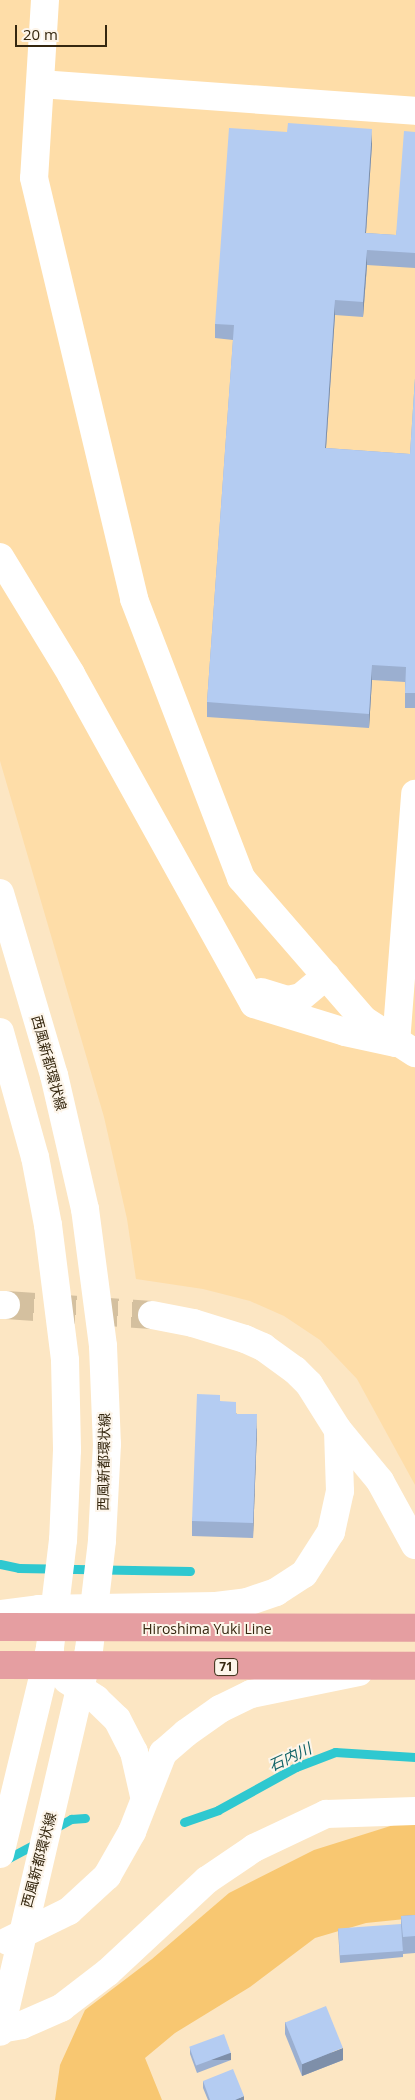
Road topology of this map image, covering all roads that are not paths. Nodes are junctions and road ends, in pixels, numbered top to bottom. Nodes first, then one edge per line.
1 (45, 0) edge
2 (40, 84) junction
3 (415, 111) edge
4 (0, 557) edge
5 (415, 794) edge
6 (0, 893) edge
7 (326, 976) junction
8 (239, 982) junction
9 (0, 1032) edge
10 (406, 1048) edge
11 (152, 1315) tunnel mouth
12 (338, 1430) junction
13 (415, 1545) edge
14 (0, 1614) edge
15 (0, 1627) edge
16 (415, 1628) edge
17 (0, 1665) edge
18 (36, 1665) junction
19 (405, 1666) edge
20 (144, 1796) junction
21 (415, 1811) edge
22 (0, 1854) edge
23 (0, 1944) edge
24 (0, 2031) edge

1 - 2 street
2 - 3 street
2 - 7 street
4 - 8 street
5 - 10 street
6 - 24 street, 西風新都環状線
7 - 8 street
7 - 10 street
8 - 10 street
9 - 22 street
11 - 12 street
12 - 13 street
12 - 14 street
15 - 16 main road, Hiroshima Yuki Line
17 - 18 main road, 71
18 - 19 main road, 71
18 - 20 street
19 - 20 street
20 - 23 street
21 - 24 street

